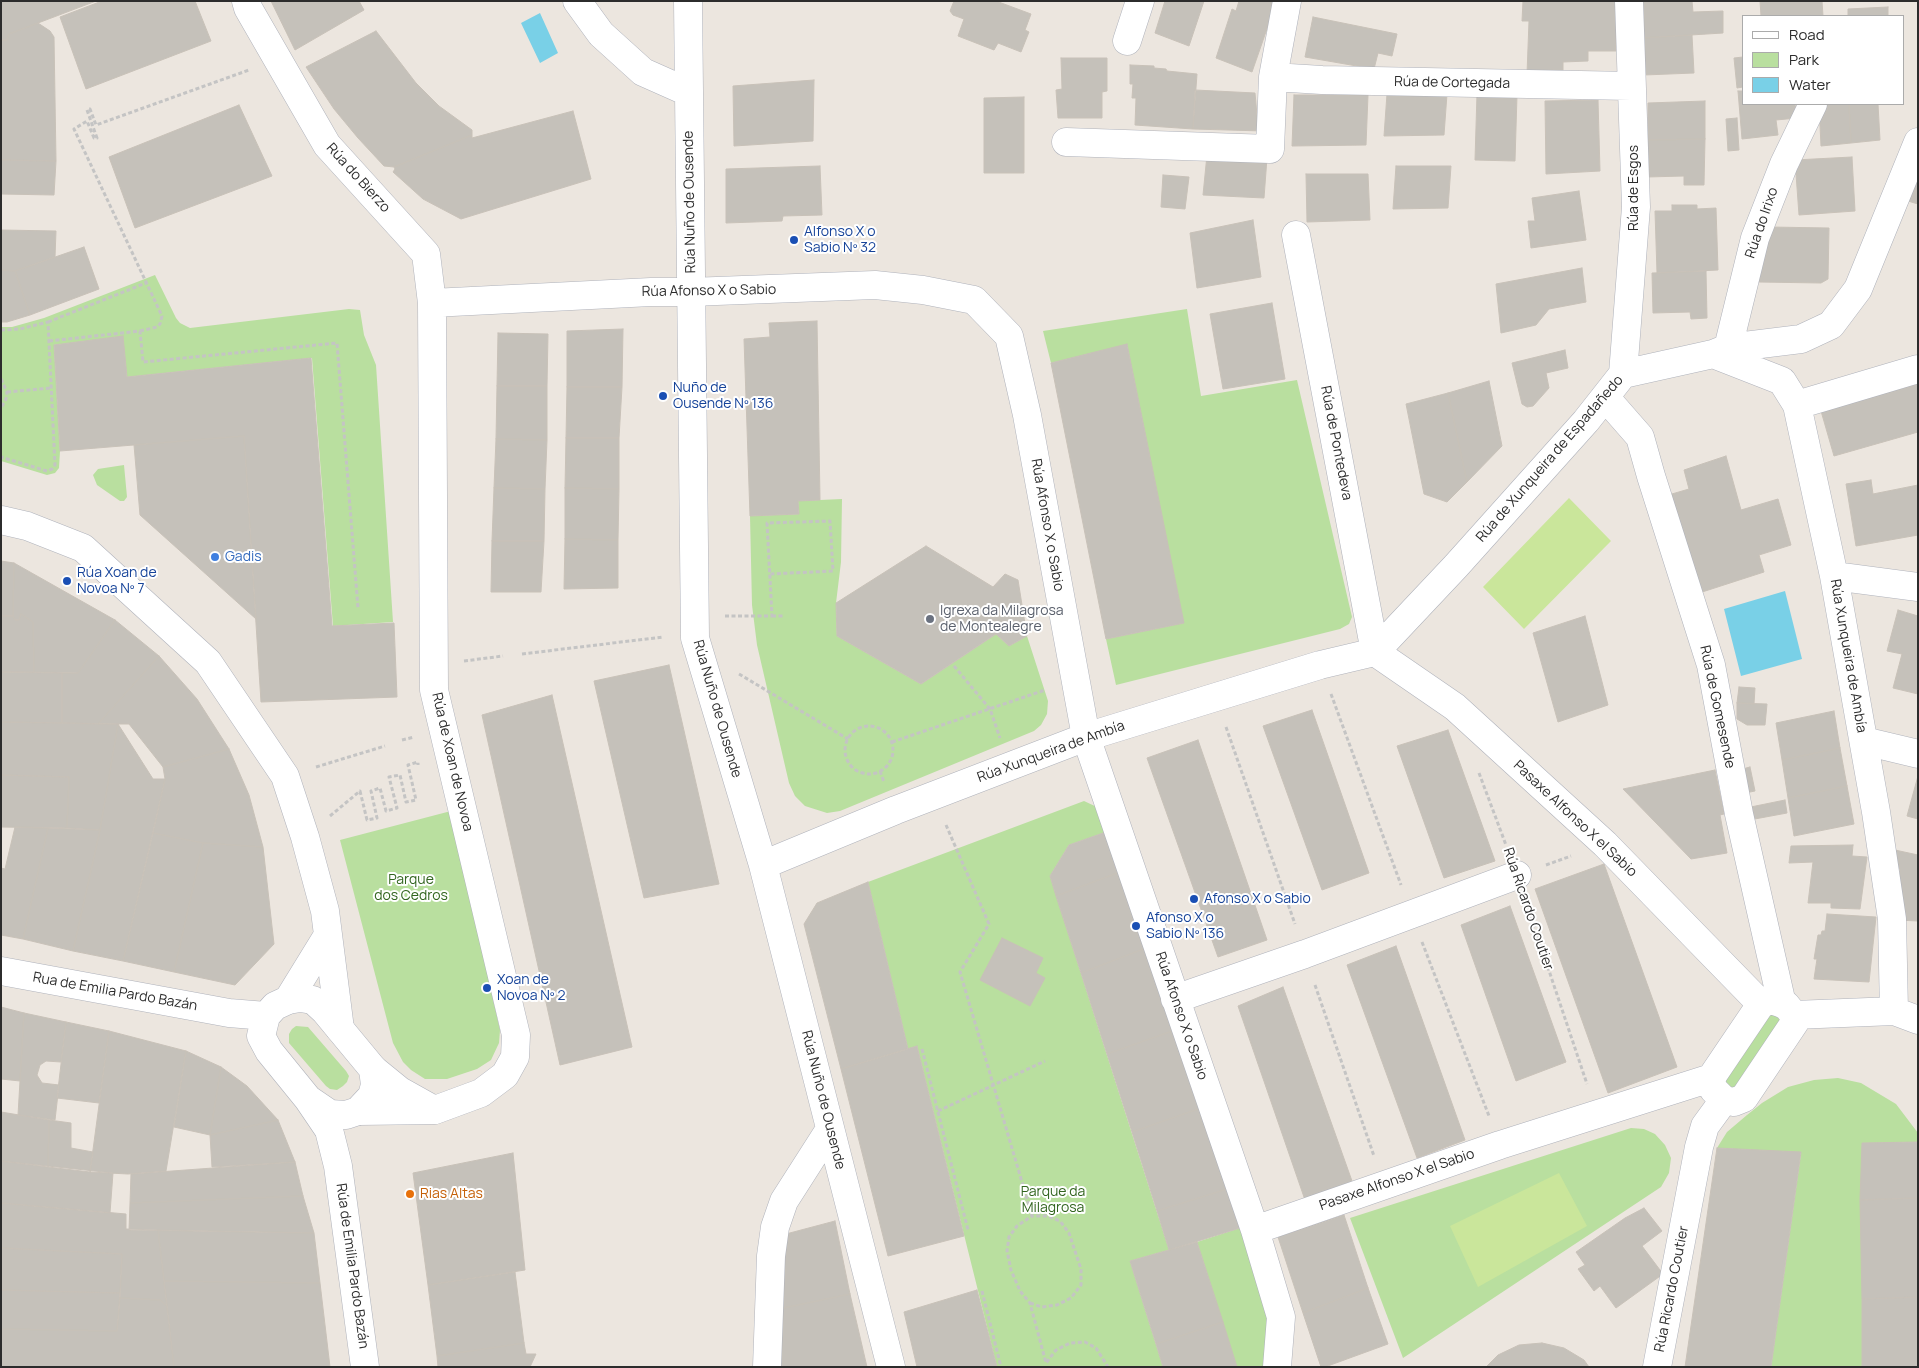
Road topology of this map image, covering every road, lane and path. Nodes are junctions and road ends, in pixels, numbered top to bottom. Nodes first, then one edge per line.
1 (246, 1) edge
2 (577, 1) edge
3 (688, 1) edge
4 (1140, 1) edge
5 (1287, 1) edge
6 (1629, 1) edge
7 (1127, 41) dead end
8 (278, 60) junction
9 (1273, 77) junction
10 (1632, 86) junction
11 (688, 92) junction
12 (1813, 105) edge
13 (1066, 142) dead end
14 (1918, 142) edge
15 (1296, 236) dead end
16 (146, 283) junction
17 (690, 292) junction
18 (432, 302) junction
19 (48, 322) junction
20 (1, 330) edge
21 (140, 331) junction
22 (49, 342) junction
23 (1720, 351) junction
24 (1918, 368) edge
25 (1623, 374) junction
26 (1, 379) edge
27 (51, 388) junction
28 (7, 392) junction
29 (1605, 396) junction
30 (1797, 404) junction
31 (1, 408) edge
32 (1, 457) edge
33 (1, 520) edge
34 (770, 574) junction
35 (1834, 576) junction
36 (1918, 587) edge
37 (358, 608) dead end
38 (772, 616) junction
39 (784, 616) dead end
40 (696, 633) junction
41 (1375, 652) junction
42 (522, 654) dead end
43 (503, 656) dead end
44 (434, 665) junction
45 (954, 666) dead end
46 (1076, 679) junction
47 (990, 709) junction
48 (1086, 737) junction
49 (848, 739) junction
50 (1864, 741) junction
51 (892, 742) junction
52 (385, 746) dead end
53 (1918, 754) edge
54 (1010, 766) junction
55 (419, 770) dead end
56 (1479, 772) dead end
57 (285, 776) junction
58 (360, 791) dead end
59 (933, 796) junction
60 (1605, 844) junction
61 (763, 865) junction
62 (1517, 875) junction
63 (328, 935) junction
64 (1, 971) edge
65 (1175, 999) junction
66 (288, 1000) junction
67 (1779, 1007) junction
68 (1906, 1015) edge
69 (263, 1026) junction
70 (340, 1029) junction
71 (922, 1049) dead end
72 (1045, 1061) dead end
73 (373, 1069) junction
74 (993, 1086) junction
75 (1718, 1089) junction
76 (308, 1099) junction
77 (436, 1110) junction
78 (938, 1111) junction
79 (352, 1113) junction
80 (1597, 1113) junction
81 (830, 1129) junction
82 (338, 1166) junction
83 (1032, 1216) junction
84 (968, 1230) dead end
85 (1255, 1230) junction
86 (982, 1292) dead end
87 (1030, 1303) junction
88 (1046, 1365) edge
89 (365, 1367) edge
90 (767, 1367) edge
91 (891, 1367) edge
92 (1001, 1367) edge
93 (1108, 1367) edge
94 (1277, 1367) edge
95 (1658, 1367) edge

1 - 8 street, Rúa do Bierzo
2 - 11 street
3 - 11 street, Rúa Nuño de Ousende
4 - 7 street
5 - 9 street
6 - 10 street, Rúa de Esgos
8 - 16 path
8 - 18 street, Rúa do Bierzo
9 - 10 street, Rúa de Cortegada
9 - 13 street
10 - 25 street, Rúa de Esgos
11 - 17 street, Rúa Nuño de Ousende
12 - 23 street, Rúa do Irixo
14 - 23 street, Rúa de Xunqueira de Espadañedo
15 - 41 street, Rúa de Pontedeva
16 - 19 path
16 - 21 path
17 - 18 street, Rúa Afonso X o Sabio
17 - 40 street, Rúa Nuño de Ousende
17 - 46 street, Rúa Afonso X o Sabio
18 - 44 street, Rúa de Xoan de Novoa
19 - 20 path
19 - 22 path
21 - 22 path
21 - 37 path
22 - 27 path
23 - 25 street, Rúa de Xunqueira de Espadañedo
23 - 30 street, Rúa Xunqueira de Ambía
24 - 30 street
25 - 29 street, Rúa de Xunqueira de Espadañedo
26 - 28 path
27 - 28 path
27 - 32 path
28 - 31 path
29 - 41 street, Rúa de Xunqueira de Espadañedo
29 - 67 street, Rúa de Gomesende
30 - 35 street, Rúa Xunqueira de Ambía
33 - 57 street
34 - 34 path
34 - 38 path
35 - 36 street
35 - 50 street, Rúa Xunqueira de Ambía
38 - 39 path
38 - 40 path
40 - 42 path
40 - 49 path
40 - 61 street, Rúa Nuño de Ousende
41 - 48 street, Rúa Xunqueira de Ambía
41 - 60 street, Pasaxe Alfonso X el Sabio
43 - 44 path
44 - 77 street, Rúa de Xoan de Novoa
45 - 47 path
46 - 47 path
46 - 48 street, Rúa Afonso X o Sabio
47 - 51 path
47 - 54 path
48 - 54 street, Rúa Xunqueira de Ambía
48 - 65 street, Rúa Afonso X o Sabio
49 - 51 path
49 - 51 path
50 - 53 street
50 - 68 street, Rúa Xunqueira de Ambía
52 - 57 path
54 - 59 street, Rúa Xunqueira de Ambía
55 - 58 path
56 - 62 path, Rúa Ricardo Coutier
57 - 63 street
59 - 61 street, Rúa Xunqueira de Ambía
59 - 74 path
60 - 62 path
60 - 67 street, Pasaxe Alfonso X el Sabio
61 - 81 street, Rúa Nuño de Ousende
62 - 65 street
62 - 80 path, Rúa Ricardo Coutier
63 - 66 street
63 - 70 street
64 - 69 street, Rua de Emilia Pardo Bazán
65 - 85 street, Rúa Afonso X o Sabio
66 - 69 street
66 - 70 street
67 - 68 street
67 - 75 street
67 - 75 street, Pasaxe Alfonso X el Sabio
69 - 76 street, Rúa de Emilia Pardo Bazán
70 - 73 street
71 - 78 path
72 - 74 path
73 - 77 street
73 - 79 street, Rúa de Emilia Pardo Bazán
74 - 78 path
74 - 83 path
75 - 80 street, Pasaxe Alfonso X el Sabio
75 - 95 street, Rúa Ricardo Coutier
76 - 79 street, Rúa de Emilia Pardo Bazán
76 - 82 street, Rúa de Emilia Pardo Bazán
77 - 79 street, Rúa de Xoan de Novoa
78 - 84 path
79 - 82 street, Rúa de Emilia Pardo Bazán
80 - 85 street, Pasaxe Alfonso X el Sabio
81 - 90 street
81 - 91 street, Rúa Nuño de Ousende
82 - 89 street, Rúa de Emilia Pardo Bazán
83 - 87 path
83 - 87 path
85 - 94 street, Rúa Afonso X o Sabio
86 - 92 path
87 - 88 path
88 - 93 path

